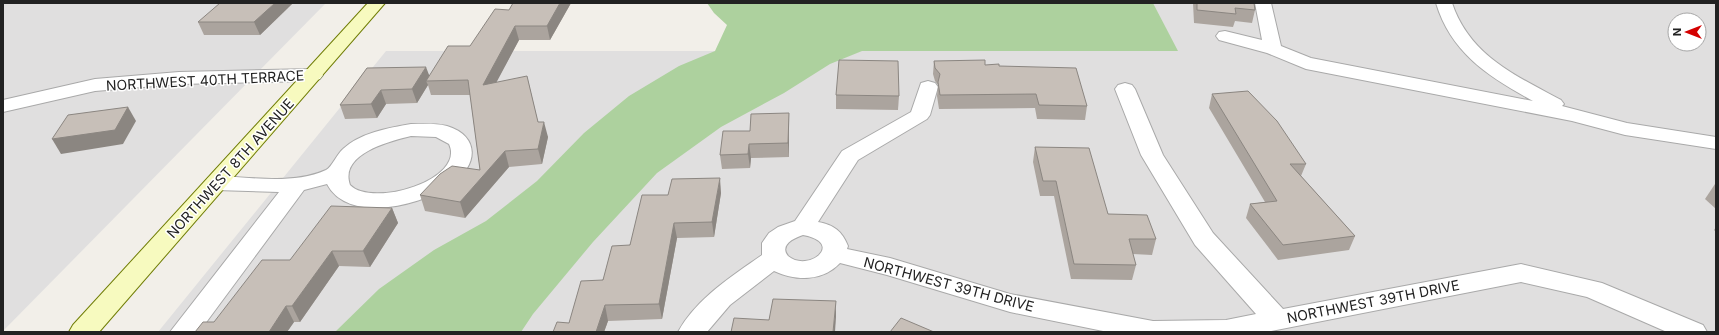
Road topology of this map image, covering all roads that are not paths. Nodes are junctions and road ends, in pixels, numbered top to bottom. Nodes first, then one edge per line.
1 (377, 3) edge
2 (1263, 3) edge
3 (1444, 3) edge
4 (1225, 36) dead end
5 (1273, 49) junction
6 (313, 75) junction
7 (928, 87) dead end
8 (1125, 89) dead end
9 (3, 106) edge
10 (1575, 115) junction
11 (1716, 143) edge
12 (336, 174) junction
13 (216, 183) junction
14 (296, 185) junction
15 (803, 227) junction
16 (835, 254) junction
17 (775, 258) junction
18 (1277, 320) junction
19 (83, 332) edge
20 (184, 332) edge
21 (692, 332) edge
22 (1693, 332) edge

1 - 6 street, NORTHWEST 8TH AVENUE
2 - 5 street
3 - 10 street
4 - 5 street
5 - 10 street
6 - 9 street, NORTHWEST 40TH TERRACE
6 - 13 street, NORTHWEST 8TH AVENUE
7 - 15 street
8 - 18 street
10 - 11 street
12 - 12 street
12 - 14 street
13 - 14 street
13 - 19 street, NORTHWEST 8TH AVENUE
14 - 20 street
15 - 16 street
15 - 17 street
16 - 17 street
16 - 18 street, NORTHWEST 39TH DRIVE
17 - 21 street
18 - 22 street, NORTHWEST 39TH DRIVE

